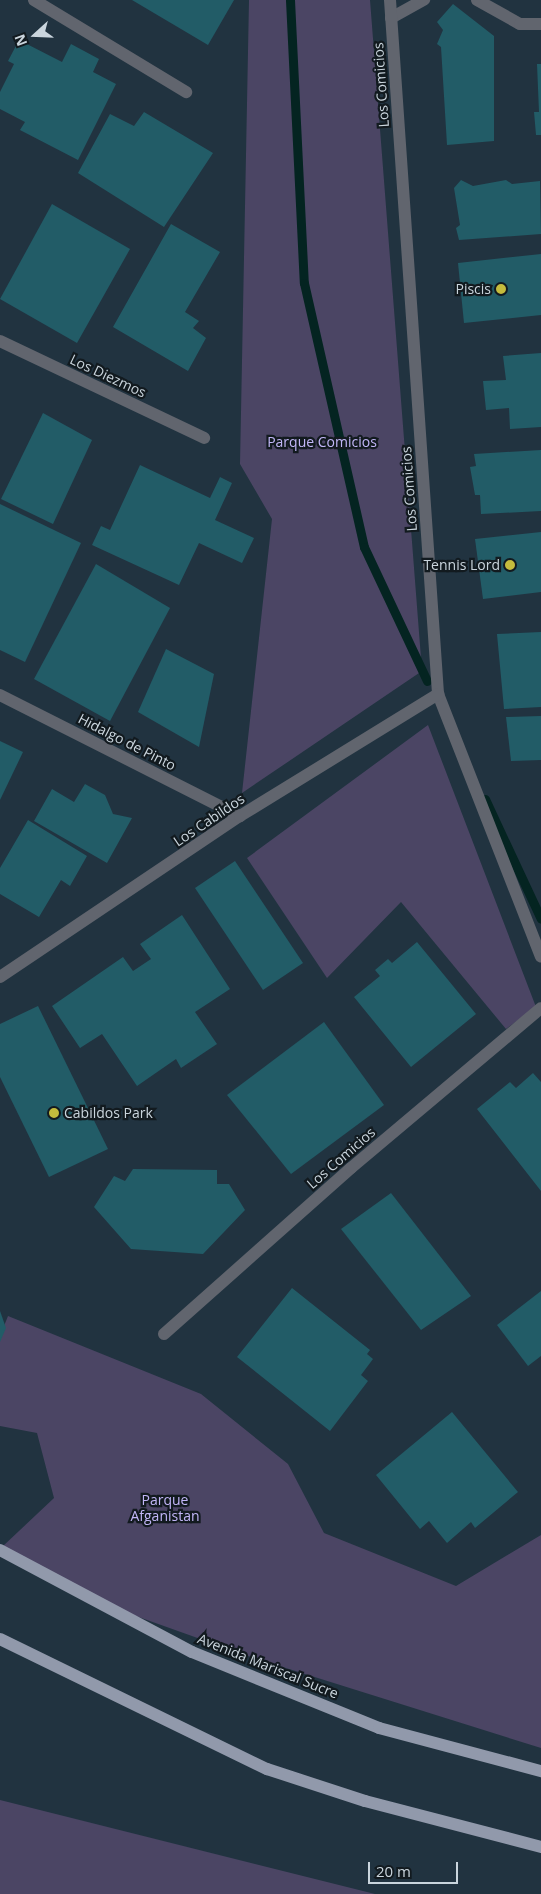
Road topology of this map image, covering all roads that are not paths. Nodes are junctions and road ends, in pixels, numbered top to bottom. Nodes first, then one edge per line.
1 (34, 0) edge
2 (390, 0) edge
3 (424, 0) edge
4 (477, 0) edge
5 (391, 18) junction
6 (541, 24) edge
7 (186, 92) dead end
8 (0, 341) edge
9 (204, 438) dead end
10 (438, 694) junction
11 (0, 695) edge
12 (240, 816) junction
13 (541, 957) edge
14 (0, 977) edge
15 (541, 1008) edge
16 (164, 1334) dead end
17 (0, 1550) edge
18 (0, 1639) edge
19 (541, 1771) edge
20 (541, 1847) edge

1 - 7 street
2 - 5 street, Los Comicios
3 - 5 street
4 - 6 street
5 - 10 street, Los Comicios
8 - 9 street, Los Diezmos
10 - 12 street, Los Cabildos
10 - 13 street, Los Comicios
11 - 12 street, Hidalgo de Pinto
12 - 14 street, Los Cabildos
15 - 16 street, Los Comicios
17 - 19 main road, Avenida Mariscal Sucre
18 - 20 main road

